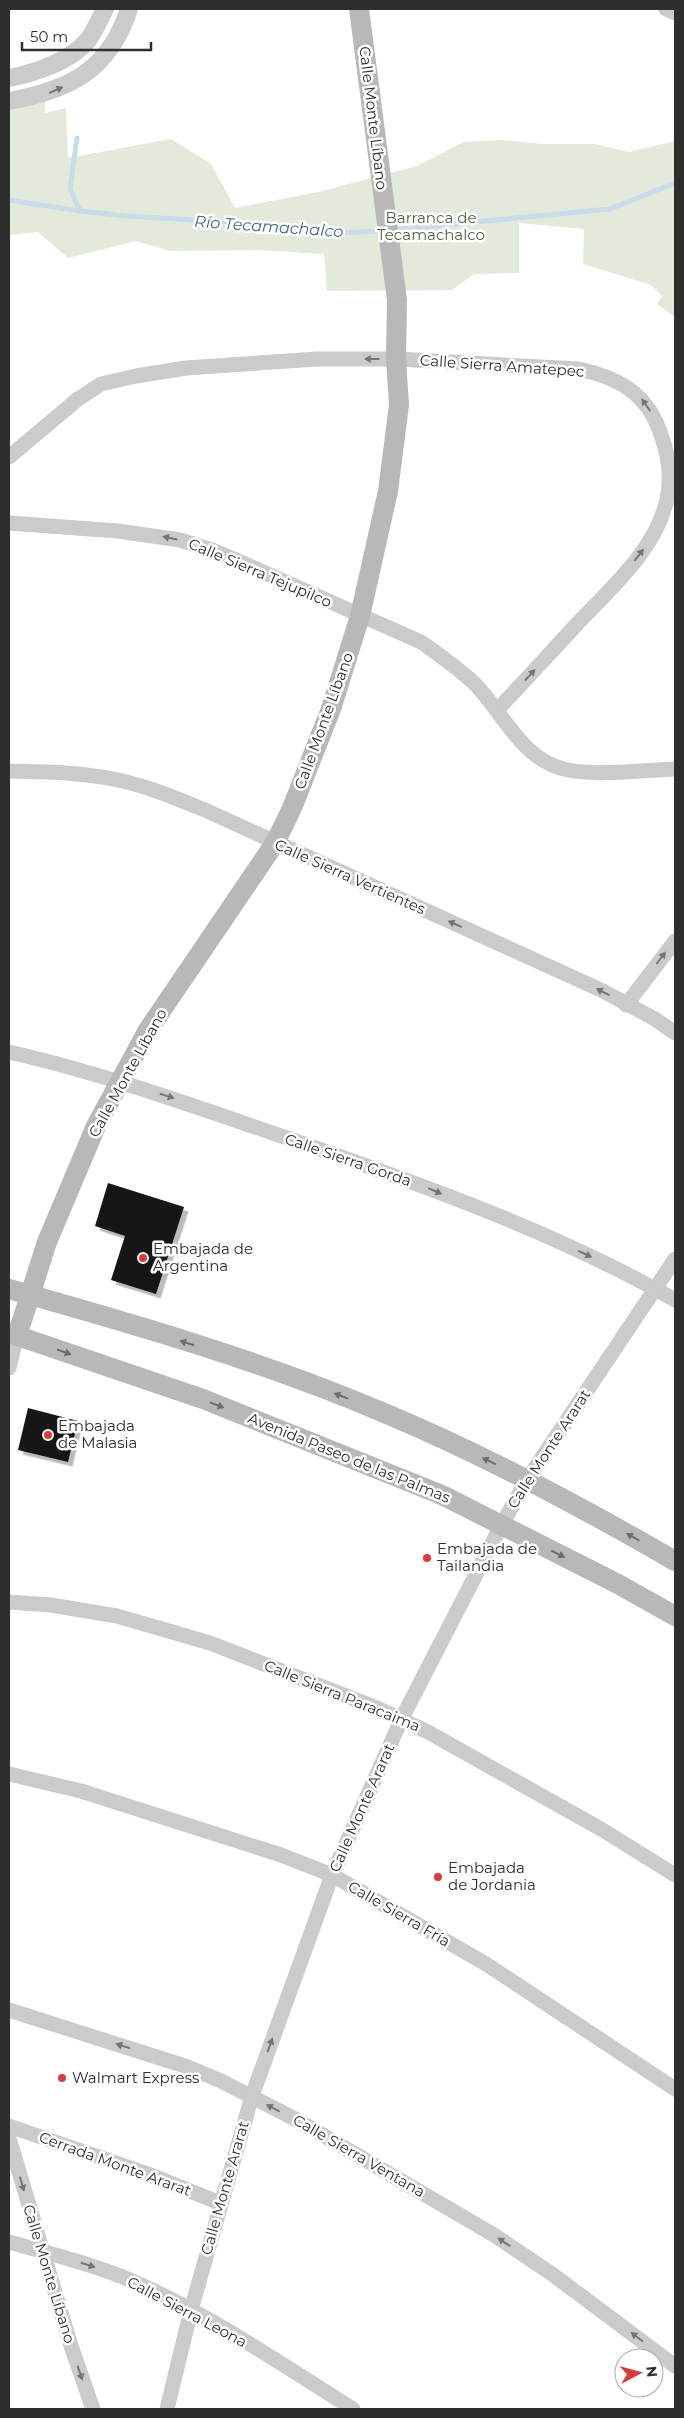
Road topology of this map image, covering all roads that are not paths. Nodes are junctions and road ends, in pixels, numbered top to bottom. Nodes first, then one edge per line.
1 (105, 9) edge
2 (129, 9) edge
3 (359, 9) edge
4 (666, 9) edge
5 (675, 13) edge
6 (9, 78) edge
7 (9, 101) edge
8 (396, 359) junction
9 (9, 457) edge
10 (9, 523) edge
11 (360, 616) junction
12 (497, 710) junction
13 (675, 769) edge
14 (9, 771) edge
15 (275, 843) junction
16 (675, 941) edge
17 (626, 1005) junction
18 (675, 1033) edge
19 (9, 1052) edge
20 (120, 1081) junction
21 (675, 1259) edge
22 (9, 1289) edge
23 (655, 1289) junction
24 (30, 1295) junction
25 (675, 1300) edge
26 (13, 1334) edge
27 (9, 1368) edge
28 (527, 1480) junction
29 (501, 1526) junction
30 (675, 1561) edge
31 (9, 1602) edge
32 (675, 1616) edge
33 (402, 1718) junction
34 (9, 1774) edge
35 (332, 1875) junction
36 (675, 1875) edge
37 (9, 2010) edge
38 (675, 2088) edge
39 (252, 2096) junction
40 (9, 2126) edge
41 (9, 2138) edge
42 (220, 2203) junction
43 (9, 2242) edge
44 (42, 2251) junction
45 (190, 2310) junction
46 (675, 2366) edge
47 (93, 2409) edge
48 (167, 2409) edge
49 (353, 2409) edge

1 - 6 street
7 -> 2 street
3 - 8 main road, Calle Monte Líbano
4 - 5 street
8 -> 9 street, Calle Sierra Amatepec
8 - 11 main road, Calle Monte Líbano
12 -> 8 street, Calle Sierra Amatepec
11 -> 10 street, Calle Sierra Tejupilco
11 - 12 street, Calle Sierra Tejupilco
11 - 15 main road, Calle Monte Líbano
12 - 13 street
14 - 15 street, Calle Sierra Vertientes
17 -> 15 street, Calle Sierra Vertientes
15 - 20 main road, Calle Monte Líbano
17 -> 16 street
17 - 18 street, Calle Sierra Vertientes
19 - 20 street, Calle Sierra Gorda
20 -> 23 street, Calle Sierra Gorda
20 - 24 main road, Calle Monte Líbano
21 - 23 street, Calle Monte Ararat
22 - 24 main road
23 - 25 street, Calle Sierra Gorda
23 - 28 street, Calle Monte Ararat
24 - 26 main road, Calle Monte Líbano
28 -> 24 main road
26 - 27 street, Calle Monte Líbano
26 -> 29 main road, Avenida Paseo de las Palmas
28 - 29 street, Calle Monte Ararat
30 -> 28 main road
29 -> 32 main road, Avenida Paseo de las Palmas
29 - 33 street, Calle Monte Ararat
31 - 33 street, Calle Sierra Paracaima
33 - 35 street, Calle Monte Ararat
33 - 36 street, Calle Sierra Paracaima
34 - 35 street, Calle Sierra Fría
35 - 38 street, Calle Sierra Fría
39 -> 35 street, Calle Monte Ararat
39 -> 37 street, Calle Sierra Ventana
39 - 42 street, Calle Monte Ararat
46 -> 39 street, Calle Sierra Ventana
40 - 42 street, Cerrada Monte Ararat
41 -> 44 street, Calle Monte Líbano
42 - 45 street, Calle Monte Ararat
43 - 44 street, Calle Sierra Leona
44 -> 45 street, Calle Sierra Leona
44 -> 47 street, Calle Monte Líbano
45 - 48 street, Calle Monte Ararat
45 - 49 street, Calle Sierra Leona

